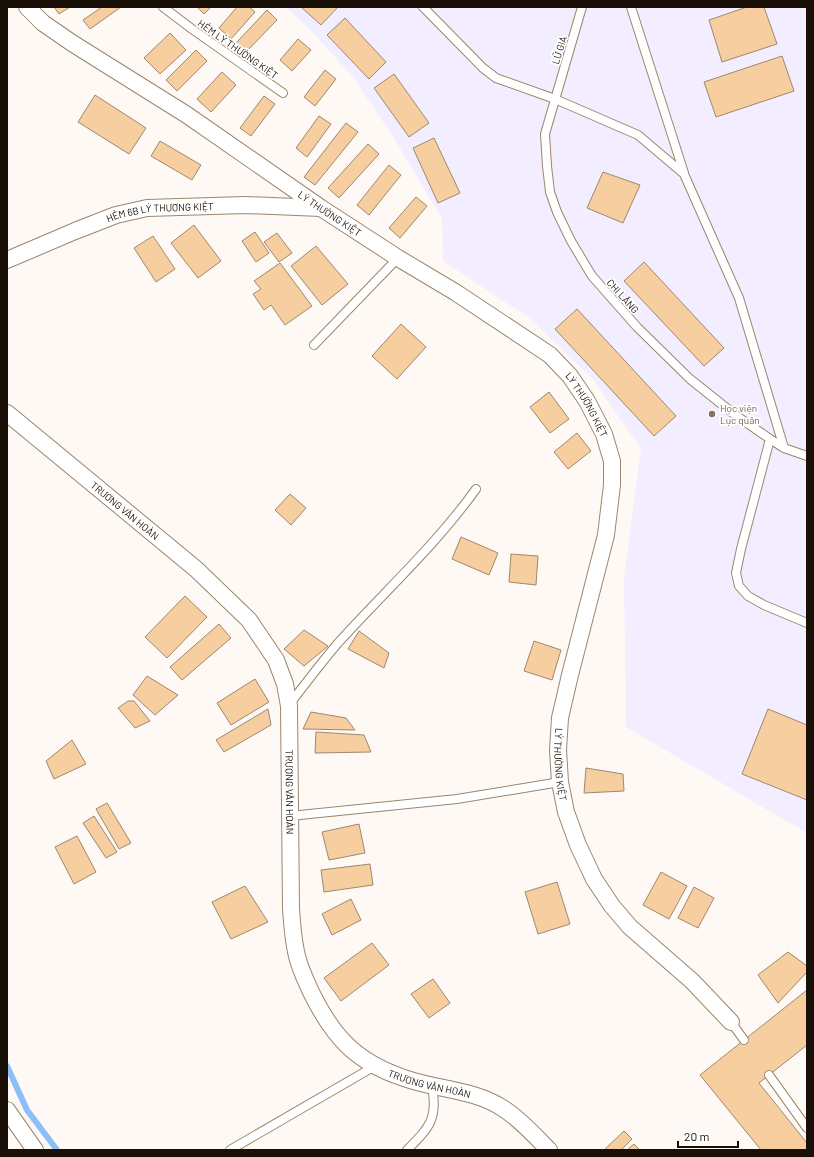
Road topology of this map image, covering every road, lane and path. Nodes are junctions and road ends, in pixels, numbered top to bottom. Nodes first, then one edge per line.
1 (27, 7) edge
2 (163, 7) edge
3 (423, 7) edge
4 (582, 7) edge
5 (631, 7) edge
6 (283, 92) dead end
7 (555, 99) junction
8 (684, 174) junction
9 (321, 208) junction
10 (398, 258) junction
11 (7, 260) edge
12 (314, 345) dead end
13 (7, 413) edge
14 (770, 440) junction
15 (784, 448) junction
16 (807, 456) edge
17 (476, 489) dead end
18 (807, 623) edge
19 (289, 706) junction
20 (560, 782) junction
21 (290, 816) junction
22 (731, 1022) joint
23 (744, 1040) dead end
24 (375, 1066) junction
25 (769, 1075) dead end
26 (432, 1085) junction
27 (7, 1110) edge
28 (807, 1128) edge
29 (35, 1150) edge
30 (230, 1150) edge
31 (407, 1150) edge
32 (549, 1150) edge

1 - 9 street, LÝ THƯỜNG KIỆT
2 - 6 lane, HẺM LÝ THƯỜNG KIỆT
3 - 7 lane
4 - 7 lane, LỮ GIA
5 - 8 lane
7 - 8 lane
7 - 14 lane, CHI LĂNG
8 - 15 lane
9 - 10 street, LÝ THƯỜNG KIỆT
9 - 11 street, HẺM 6B LÝ THƯƠNG KIỆT
10 - 12 lane
10 - 20 street, LÝ THƯỜNG KIỆT
13 - 19 street, TRƯƠNG VĂN HOÀN
14 - 15 lane, CHI LĂNG
14 - 18 lane
15 - 16 lane, CHI LĂNG
17 - 19 lane
19 - 21 street, TRƯƠNG VĂN HOÀN
20 - 21 lane
20 - 22 street, LÝ THƯỜNG KIỆT
21 - 24 street, TRƯƠNG VĂN HOÀN
22 - 23 lane
24 - 26 street, TRƯƠNG VĂN HOÀN
24 - 30 lane
25 - 28 lane
26 - 31 lane
26 - 32 street, TRƯƠNG VĂN HOÀN
27 - 29 street

